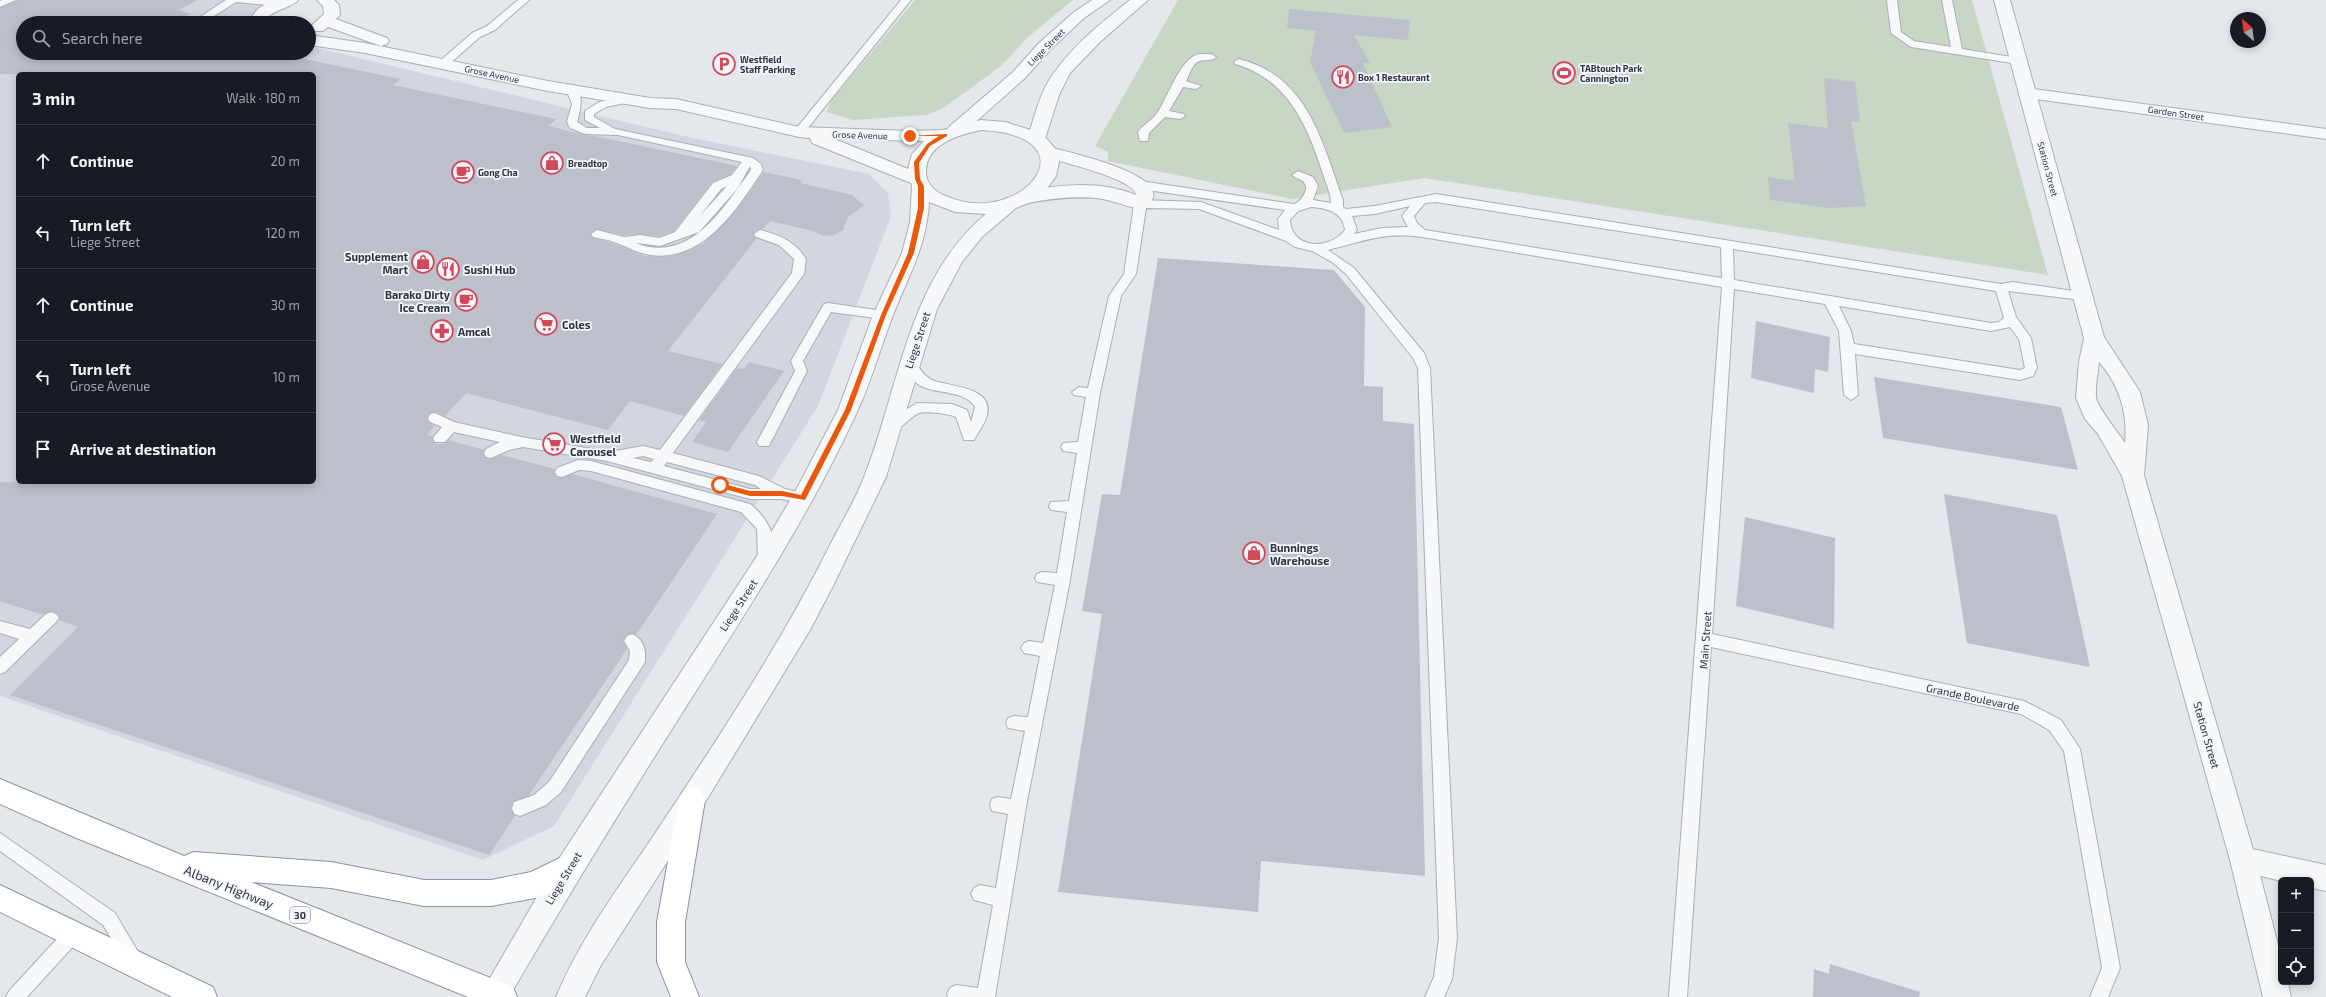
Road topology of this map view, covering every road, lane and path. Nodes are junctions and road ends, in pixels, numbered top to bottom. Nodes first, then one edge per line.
1 (11, 0) edge
2 (233, 0) edge
3 (511, 0) edge
4 (524, 0) edge
5 (906, 0) edge
6 (1102, 0) edge
7 (1140, 0) edge
8 (1892, 0) edge
9 (1947, 0) edge
10 (2002, 0) edge
11 (243, 1) edge
12 (286, 1) edge
13 (331, 2) edge
14 (0, 4) edge
15 (207, 16) edge
16 (253, 16) edge
17 (262, 16) edge
18 (327, 21) junction
19 (316, 28) edge
20 (476, 35) junction
21 (316, 41) edge
22 (1957, 51) junction
23 (1211, 57) dead end
24 (450, 58) junction
25 (2018, 61) junction
26 (1239, 62) dead end
27 (1180, 83) junction
28 (1196, 86) dead end
29 (571, 89) junction
30 (2027, 93) junction
31 (630, 100) junction
32 (676, 104) junction
33 (1162, 113) junction
34 (1180, 116) dead end
35 (618, 132) junction
36 (799, 132) junction
37 (951, 132) junction
38 (2326, 134) edge
39 (1036, 139) junction
40 (1144, 139) dead end
41 (1048, 152) junction
42 (746, 164) junction
43 (1298, 175) dead end
44 (919, 182) junction
45 (1140, 185) junction
46 (1017, 200) junction
47 (1421, 200) junction
48 (1140, 204) junction
49 (1298, 206) junction
50 (1341, 211) junction
51 (1422, 233) junction
52 (598, 234) dead end
53 (760, 234) dead end
54 (1290, 238) junction
55 (624, 241) junction
56 (1343, 241) junction
57 (1727, 244) junction
58 (1316, 248) junction
59 (1727, 283) junction
60 (2001, 288) junction
61 (2082, 296) junction
62 (1830, 301) junction
63 (883, 315) junction
64 (2010, 318) junction
65 (2094, 338) junction
66 (1848, 348) junction
67 (909, 365) junction
68 (1851, 395) dead end
69 (435, 418) dead end
70 (450, 426) junction
71 (891, 426) junction
72 (440, 438) dead end
73 (523, 442) junction
74 (764, 442) dead end
75 (1068, 447) dead end
76 (1085, 448) junction
77 (491, 452) dead end
78 (607, 456) junction
79 (664, 456) junction
80 (654, 468) junction
81 (562, 472) dead end
82 (2133, 475) junction
83 (792, 496) junction
84 (1056, 506) dead end
85 (1075, 507) junction
86 (765, 563) junction
87 (1042, 578) dead end
88 (1063, 580) junction
89 (51, 618) dead end
90 (0, 627) edge
91 (32, 636) junction
92 (1705, 639) junction
93 (632, 641) dead end
94 (1029, 648) dead end
95 (1048, 650) junction
96 (0, 667) edge
97 (1014, 723) dead end
98 (1034, 725) junction
99 (0, 791) edge
100 (692, 800) junction
101 (998, 805) dead end
102 (1018, 807) junction
103 (520, 808) dead end
104 (0, 841) edge
105 (2243, 860) junction
106 (173, 864) junction
107 (570, 866) junction
108 (2326, 878) edge
109 (980, 894) dead end
110 (0, 898) edge
111 (1004, 898) junction
112 (73, 934) junction
113 (137, 964) junction
114 (956, 994) dead end
115 (497, 996) edge
116 (15, 997) edge
117 (203, 997) edge
118 (570, 997) edge
119 (685, 997) edge
120 (981, 997) edge
121 (986, 997) edge
122 (1434, 997) edge
123 (1678, 997) edge
124 (2099, 997) edge
125 (2277, 997) edge

1 - 14 lane
2 - 15 lane
3 - 20 lane
4 - 20 lane
5 - 36 lane
6 - 37 street, Liege Street
7 - 39 street
8 - 22 lane
9 - 22 lane
10 - 25 street, Station Street
11 - 12 lane
11 - 16 lane
12 - 17 street
13 - 18 street
18 - 19 street
18 - 24 street, Grose Avenue
20 - 24 lane
21 - 24 street, Grose Avenue
22 - 25 lane
23 - 27 lane
24 - 29 street, Grose Avenue
24 - 32 street, Grose Avenue
25 - 30 street, Station Street
26 - 50 lane
27 - 28 lane
27 - 33 lane
29 - 31 street, Grose Avenue
29 - 35 lane
30 - 38 street, Garden Street
30 - 61 street, Station Street
31 - 32 street, Grose Avenue
31 - 35 lane
32 - 36 street, Grose Avenue
33 - 34 lane
33 - 40 lane
35 - 42 lane
36 - 37 street, Grose Avenue
36 - 44 street, Grose Avenue
37 - 39 street
37 - 44 street
39 - 41 street
41 - 45 street
41 - 46 street
42 - 55 lane
42 - 55 lane
43 - 49 lane
44 - 46 street
44 - 63 street, Liege Street
45 - 48 street
45 - 49 lane
46 - 48 street
46 - 67 street, Liege Street
47 - 50 lane
47 - 51 lane
47 - 57 lane
48 - 54 lane
48 - 76 lane
49 - 50 lane
49 - 54 lane
50 - 56 lane
51 - 56 lane
51 - 59 lane
52 - 55 lane
53 - 79 lane
54 - 58 lane
56 - 58 lane
57 - 59 lane, Main Street
57 - 60 lane
58 - 122 lane
59 - 62 lane
59 - 92 lane, Main Street
60 - 61 lane
60 - 64 lane
61 - 65 street, Station Street
62 - 64 lane
62 - 66 lane
63 - 74 lane
63 - 83 street, Liege Street
64 - 66 lane
65 - 82 street, Station Street
65 - 82 street, Station Street
66 - 68 lane
67 - 71 street, Liege Street
67 - 71 lane
69 - 70 lane
70 - 72 lane
70 - 73 lane
71 - 100 street, Liege Street
73 - 77 lane
73 - 78 lane
75 - 76 lane
76 - 85 lane
78 - 79 lane
78 - 80 lane
79 - 80 lane
79 - 83 lane
80 - 83 lane
81 - 86 lane
82 - 105 street, Station Street
83 - 86 street, Liege Street
84 - 85 lane
85 - 88 lane
86 - 107 street, Liege Street
87 - 88 lane
88 - 95 lane
89 - 91 lane
90 - 91 lane
91 - 96 lane
92 - 123 lane, Main Street
92 - 124 lane, Grande Boulevarde
93 - 103 lane
94 - 95 lane
95 - 98 lane
97 - 98 lane
98 - 102 lane
99 - 106 highway, Albany Highway / 30
100 - 118 street, Liege Street
100 - 119 highway
101 - 102 lane
102 - 111 lane
104 - 113 lane
105 - 108 street
105 - 125 street, Station Street
106 - 107 highway
106 - 115 highway, Albany Highway / 30
107 - 115 street, Liege Street
109 - 111 lane
110 - 112 highway
111 - 121 lane
112 - 113 highway
112 - 116 lane
113 - 117 highway
114 - 120 lane

